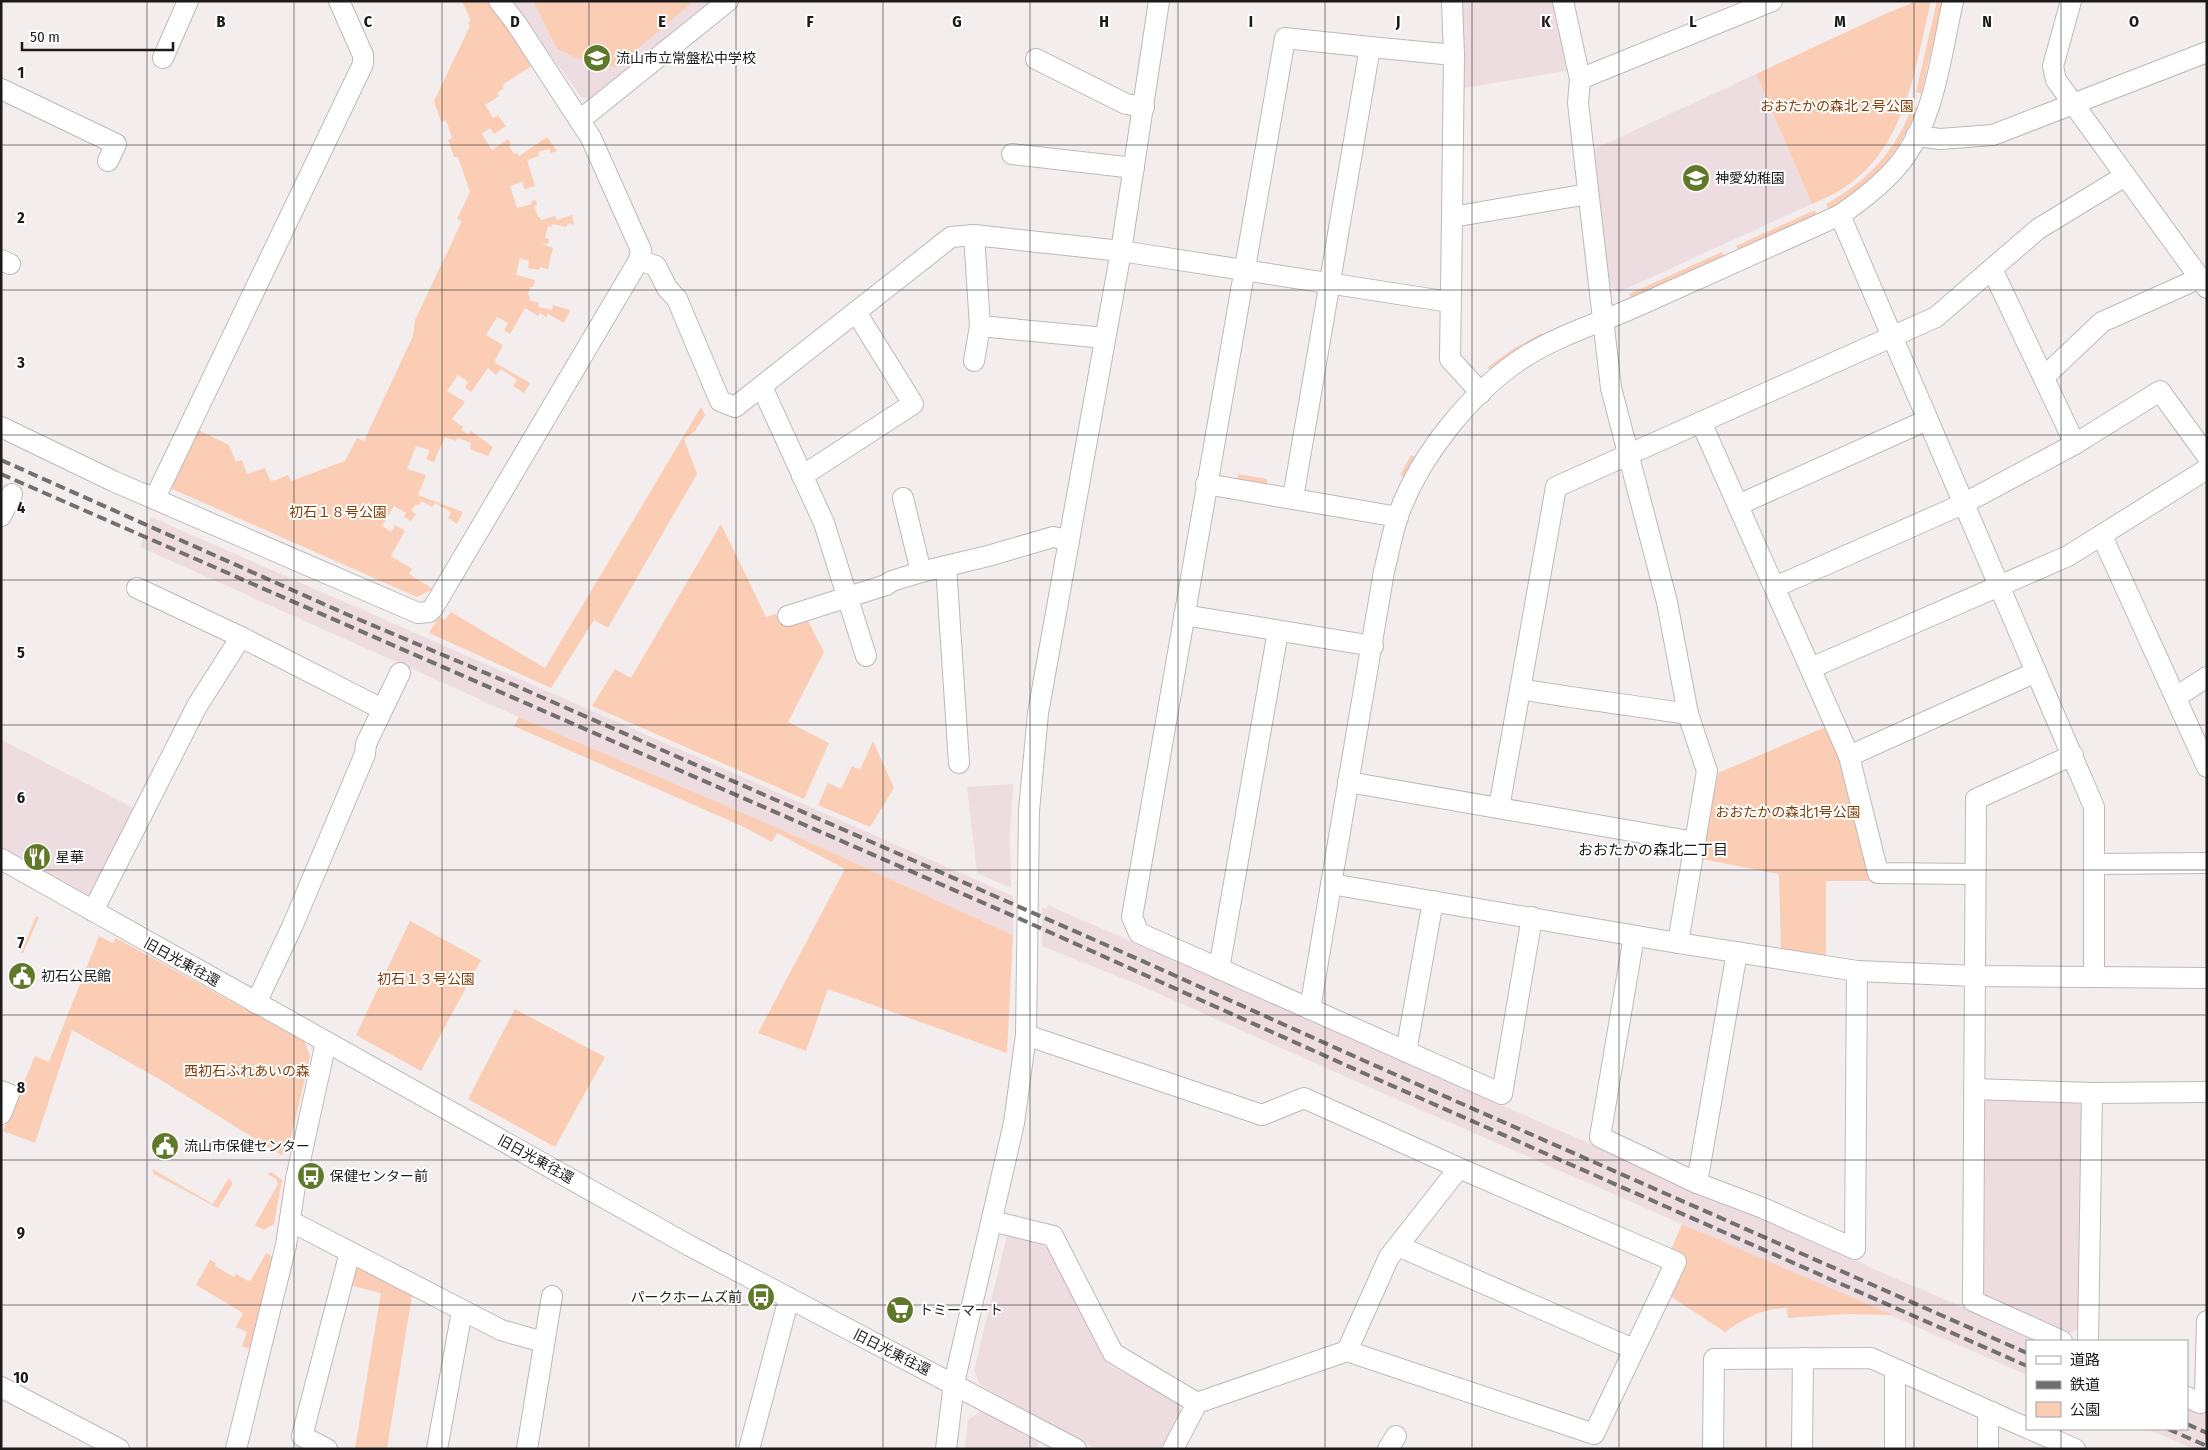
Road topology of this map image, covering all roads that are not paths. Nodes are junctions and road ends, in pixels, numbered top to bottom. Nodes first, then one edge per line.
1 (188, 1) edge
2 (339, 1) edge
3 (499, 1) edge
4 (728, 1) edge
5 (1159, 1) edge
6 (1452, 1) edge
7 (1563, 1) edge
8 (1772, 1) edge
9 (1953, 1) edge
10 (2071, 1) edge
11 (1370, 47) junction
12 (2207, 52) edge
13 (1454, 55) junction
14 (163, 58) dead end
15 (1036, 60) dead end
16 (1580, 79) junction
17 (1, 89) edge
18 (2072, 103) junction
19 (1144, 107) junction
20 (580, 120) junction
21 (1916, 136) junction
22 (1012, 154) dead end
23 (108, 162) dead end
24 (1134, 168) junction
25 (2125, 176) junction
26 (1588, 194) junction
27 (1840, 215) junction
28 (1452, 218) junction
29 (974, 236) junction
30 (1121, 251) junction
31 (639, 260) junction
32 (1245, 269) junction
33 (1992, 269) junction
34 (2203, 283) edge
35 (1329, 284) junction
36 (1450, 302) junction
37 (856, 312) junction
38 (1604, 322) junction
39 (980, 326) junction
40 (1105, 338) junction
41 (1892, 338) junction
42 (974, 361) dead end
43 (2044, 377) junction
44 (762, 387) junction
45 (1481, 393) junction
46 (1927, 420) junction
47 (1701, 422) junction
48 (1, 427) edge
49 (2074, 444) junction
50 (1630, 453) junction
51 (2207, 456) edge
52 (2207, 469) edge
53 (802, 476) junction
54 (1206, 484) junction
55 (12, 494) dead end
56 (155, 498) junction
57 (903, 498) dead end
58 (1292, 498) junction
59 (1964, 504) junction
60 (1738, 505) junction
61 (1, 516) edge
62 (1398, 517) junction
63 (2102, 536) junction
64 (1069, 540) junction
65 (946, 566) junction
66 (921, 572) junction
67 (1999, 584) junction
68 (1775, 587) junction
69 (137, 588) dead end
70 (848, 598) junction
71 (1184, 615) junction
72 (788, 616) dead end
73 (1278, 631) junction
74 (241, 636) junction
75 (1373, 646) junction
76 (866, 656) dead end
77 (1811, 668) junction
78 (2036, 672) junction
79 (400, 674) dead end
80 (2207, 677) edge
81 (1520, 689) junction
82 (2176, 697) junction
83 (382, 709) junction
84 (1688, 714) junction
85 (1849, 756) junction
86 (2073, 756) junction
87 (960, 763) dead end
88 (2207, 767) edge
89 (1348, 782) junction
90 (1499, 808) junction
91 (1695, 842) junction
92 (1, 859) edge
93 (2207, 863) edge
94 (2094, 864) junction
95 (1975, 874) junction
96 (1331, 884) junction
97 (1433, 901) junction
98 (93, 911) junction
99 (1532, 917) junction
100 (1634, 936) junction
101 (1678, 943) junction
102 (1737, 952) junction
103 (1219, 968) junction
104 (1857, 971) junction
105 (1974, 976) junction
106 (2094, 977) junction
107 (2207, 978) edge
108 (256, 1003) junction
109 (1310, 1009) junction
110 (1026, 1035) junction
111 (326, 1042) junction
112 (1406, 1052) junction
113 (1974, 1089) junction
114 (1, 1091) edge
115 (2207, 1092) edge
116 (2092, 1093) junction
117 (1, 1114) edge
118 (1459, 1168) junction
119 (1697, 1183) junction
120 (290, 1221) junction
121 (992, 1221) junction
122 (1398, 1246) junction
123 (350, 1252) junction
124 (552, 1296) dead end
125 (789, 1298) junction
126 (462, 1311) junction
127 (2207, 1321) edge
128 (2060, 1340) edge
129 (2088, 1340) edge
130 (543, 1342) junction
131 (1633, 1349) junction
132 (1347, 1351) junction
133 (1802, 1358) junction
134 (1895, 1370) junction
135 (954, 1383) junction
136 (1, 1387) edge
137 (2188, 1397) edge
138 (1197, 1403) junction
139 (1992, 1412) junction
140 (2026, 1427) edge
141 (2032, 1430) edge
142 (119, 1449) edge
143 (236, 1449) edge
144 (327, 1449) edge
145 (437, 1449) edge
146 (526, 1449) edge
147 (749, 1449) edge
148 (946, 1449) edge
149 (1076, 1449) edge
150 (1173, 1449) edge
151 (1713, 1449) edge
152 (1802, 1449) edge
153 (1895, 1449) edge
154 (1988, 1449) edge
155 (2075, 1449) edge

1 - 14 street
2 - 56 street
3 - 20 street
4 - 20 street
5 - 19 street
6 - 13 street
7 - 16 street
8 - 16 street
9 - 21 street
10 - 18 street
11 - 13 street
11 - 32 street
11 - 35 street
12 - 18 street
13 - 28 street
15 - 19 street
16 - 26 street
17 - 23 street
18 - 21 street
18 - 25 street
19 - 24 street
20 - 31 street
21 - 27 street
22 - 24 street
24 - 30 street
25 - 33 street
25 - 34 street
26 - 28 street
26 - 38 street
27 - 38 street
27 - 41 street
28 - 36 street
29 - 30 street
29 - 37 street
29 - 39 street
30 - 32 street
30 - 40 street
31 - 44 street
31 - 56 street
32 - 35 street
32 - 54 street
33 - 41 street
33 - 43 street
34 - 43 street
35 - 36 street
35 - 58 street
36 - 45 street
37 - 44 street
37 - 53 street
38 - 45 street
38 - 50 street
39 - 40 street
39 - 42 street
40 - 64 street
41 - 46 street
41 - 47 street
43 - 49 street
44 - 53 street
45 - 62 street
46 - 59 street
46 - 60 street
47 - 50 street
47 - 60 street
48 - 56 street
49 - 51 street
49 - 59 street
50 - 81 street
50 - 84 street
52 - 63 street
53 - 70 street
54 - 58 street
54 - 71 street
55 - 61 street
57 - 66 street
58 - 62 street
59 - 67 street
59 - 68 street
60 - 68 street
62 - 75 street
63 - 67 street
63 - 82 street
64 - 65 street
64 - 110 street
65 - 66 street
65 - 87 street
66 - 70 street
67 - 77 street
67 - 78 street
68 - 77 street
69 - 74 street
70 - 72 street
70 - 76 street
71 - 73 street
71 - 103 street
73 - 75 street
73 - 103 street
74 - 83 street
74 - 98 street
75 - 89 street
77 - 85 street
78 - 85 street
78 - 86 street
79 - 83 street
80 - 82 street
81 - 84 street
81 - 90 street
82 - 88 street
83 - 108 street
84 - 91 street
85 - 95 street
86 - 94 street
86 - 95 street
89 - 90 street
89 - 96 street
90 - 91 street
91 - 101 street
92 - 98 street, 旧日光東往還
93 - 94 street
94 - 106 street
95 - 105 street
96 - 97 street
96 - 109 street
97 - 99 street
97 - 112 street
98 - 108 street, 旧日光東往還
99 - 100 street
99 - 112 street
100 - 101 street
100 - 119 street
101 - 102 street
102 - 104 street
102 - 119 street
103 - 109 street
104 - 105 street
104 - 119 street
105 - 106 street
105 - 113 street
106 - 107 street
108 - 111 street, 旧日光東往還
109 - 112 street
110 - 118 street
110 - 121 street
111 - 120 street
111 - 125 street, 旧日光東往還
113 - 116 street
113 - 128 street
114 - 117 street
115 - 116 street
116 - 129 street
118 - 122 street
118 - 131 street
120 - 123 street
120 - 143 street
121 - 135 street
121 - 138 street
122 - 131 street
122 - 132 street
123 - 126 street
123 - 144 street
124 - 130 street
125 - 135 street, 旧日光東往還
125 - 147 street
126 - 130 street
126 - 145 street
127 - 137 street
130 - 146 street
131 - 132 street
132 - 138 street
133 - 134 street
133 - 151 street
133 - 152 street
134 - 139 street
134 - 153 street
135 - 148 street
135 - 149 street, 旧日光東往還
136 - 142 street
138 - 150 street
139 - 140 street
139 - 154 street
141 - 155 street

